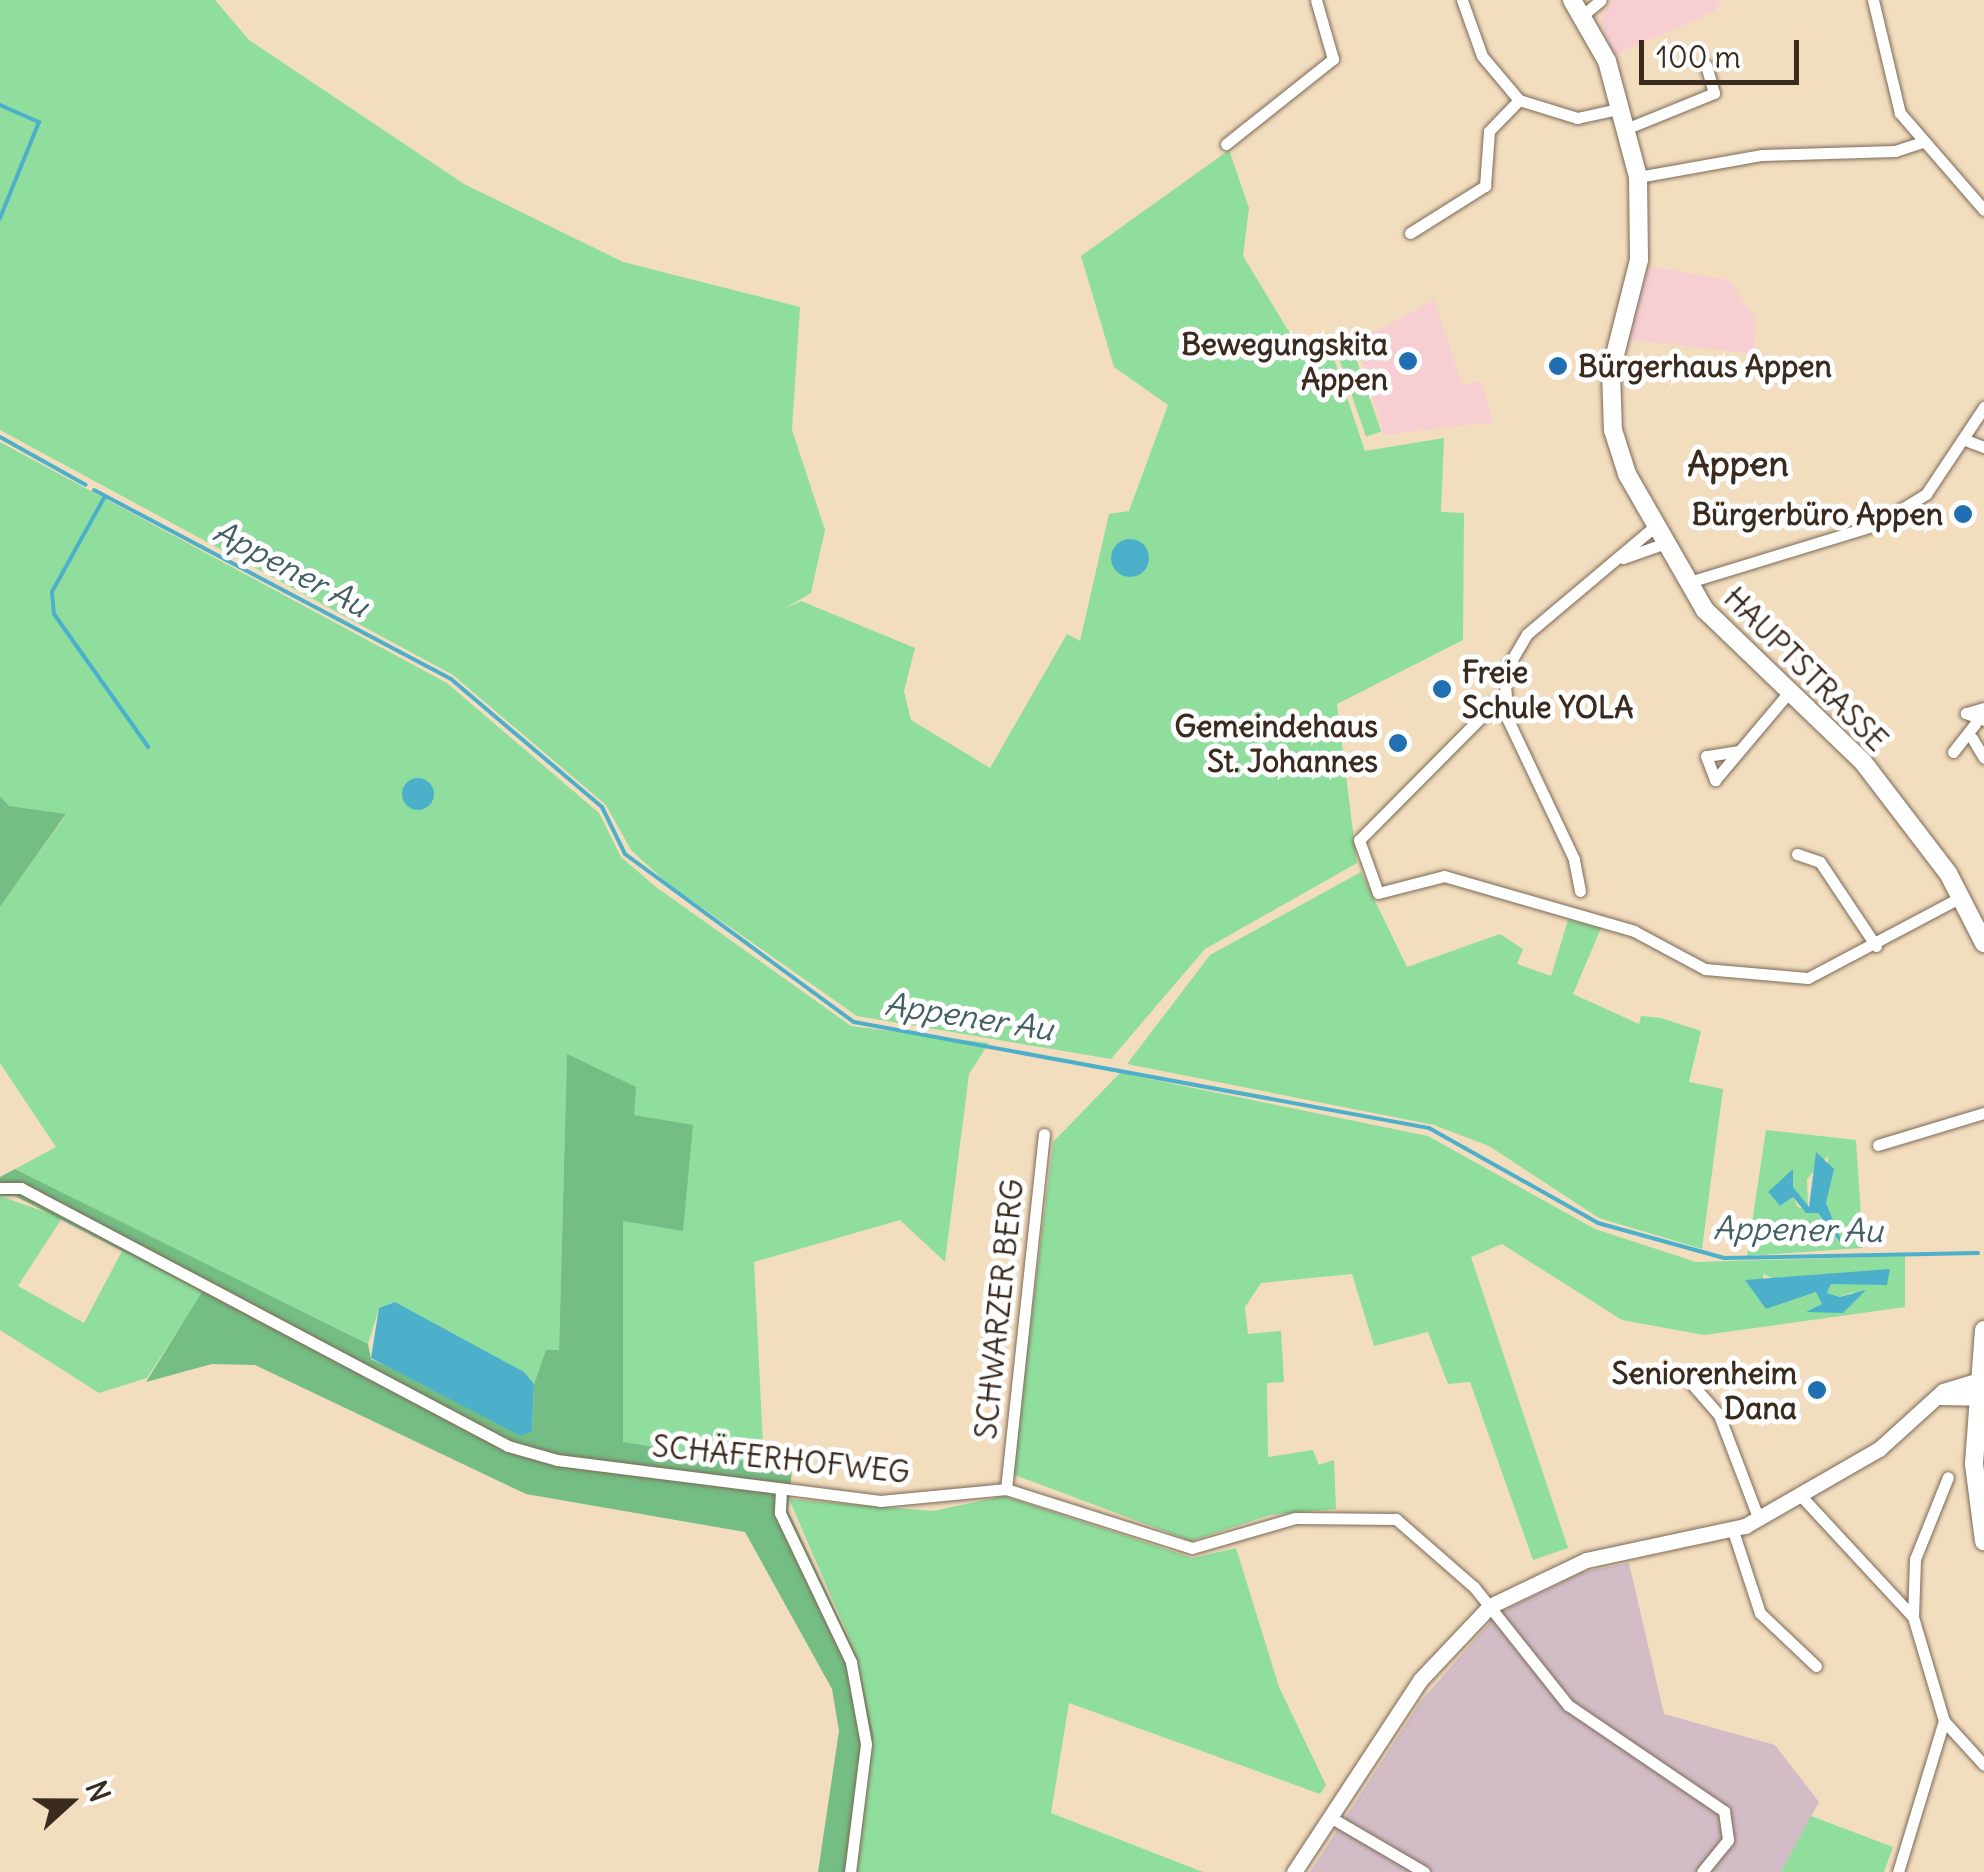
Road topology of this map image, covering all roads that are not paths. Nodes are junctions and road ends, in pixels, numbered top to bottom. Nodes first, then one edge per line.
1 (1316, 0) edge
2 (1462, 0) edge
3 (1601, 0) edge
4 (1873, 0) edge
5 (1578, 8) edge
6 (1706, 65) dead end
7 (1518, 100) junction
8 (1622, 108) junction
9 (1628, 128) junction
10 (1923, 142) junction
11 (1226, 144) dead end
12 (1638, 177) junction
13 (1984, 210) edge
14 (1410, 233) dead end
15 (1984, 407) edge
16 (1968, 441) junction
17 (1984, 448) edge
18 (1658, 536) junction
19 (1623, 558) junction
20 (1686, 582) junction
21 (1790, 692) junction
22 (1502, 695) junction
23 (1983, 703) edge
24 (1979, 722) edge
25 (1972, 738) junction
26 (1739, 751) dead end
27 (1953, 752) dead end
28 (1984, 758) edge
29 (1796, 854) dead end
30 (1580, 891) dead end
31 (1973, 906) edge
32 (1984, 943) edge
33 (1876, 946) junction
34 (1984, 1113) edge
35 (1044, 1134) dead end
36 (1878, 1144) dead end
37 (0, 1188) edge
38 (1984, 1330) edge
39 (1684, 1376) dead end
40 (1978, 1389) junction
41 (1948, 1477) dead end
42 (1006, 1488) junction
43 (781, 1492) junction
44 (1801, 1496) junction
45 (1759, 1520) junction
46 (1733, 1531) junction
47 (1984, 1541) edge
48 (1490, 1606) junction
49 (1913, 1618) junction
50 (1816, 1666) dead end
51 (1944, 1721) junction
52 (1984, 1765) edge
53 (1330, 1816) junction
54 (1400, 1867) edge
55 (850, 1872) edge
56 (1294, 1872) edge
57 (1424, 1872) edge
58 (1702, 1872) edge
59 (1898, 1872) edge

1 - 11 street
2 - 7 street
3 - 5 street
4 - 10 street
5 - 8 main road, HAUPTSTRASSE
6 - 9 street
7 - 8 street
7 - 14 street
8 - 9 main road, HAUPTSTRASSE
9 - 12 main road, HAUPTSTRASSE
10 - 12 street
10 - 13 street
12 - 18 main road, HAUPTSTRASSE
15 - 16 street
16 - 17 street
16 - 20 street
18 - 19 street
18 - 19 street
18 - 20 main road, HAUPTSTRASSE
19 - 22 street
20 - 21 main road, HAUPTSTRASSE
21 - 26 street
21 - 31 main road, HAUPTSTRASSE
22 - 30 street
22 - 33 street
23 - 24 street
24 - 25 street
25 - 27 street
25 - 28 street
29 - 33 street
31 - 32 main road, HAUPTSTRASSE
31 - 33 street
34 - 36 street
35 - 42 street, SCHWARZER BERG
37 - 43 street, SCHÄFERHOFWEG
38 - 40 main road
39 - 45 street
40 - 44 street
40 - 47 main road
41 - 49 street
42 - 43 street, SCHÄFERHOFWEG
42 - 48 street, SCHÄFERHOFWEG
43 - 55 street
44 - 45 street
44 - 49 street
45 - 46 street
46 - 48 street
46 - 50 street
48 - 53 street
48 - 58 street, SCHÄFERHOFWEG
49 - 51 street
51 - 52 street
51 - 59 street
53 - 54 street
53 - 56 street
54 - 57 street

